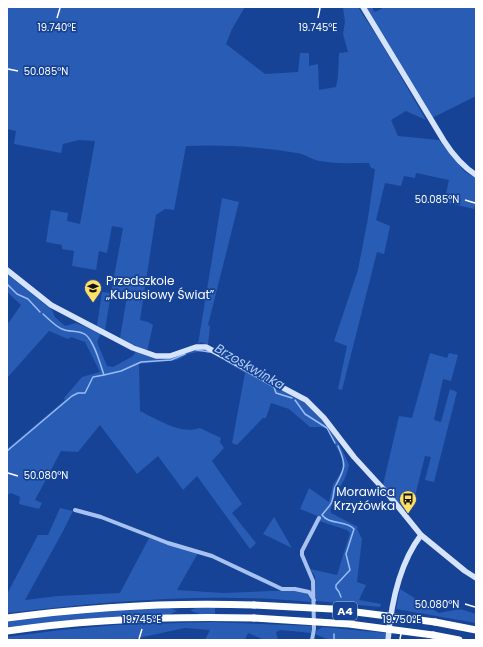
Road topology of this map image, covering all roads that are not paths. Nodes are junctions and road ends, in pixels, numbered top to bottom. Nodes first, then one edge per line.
1 (363, 7) edge
2 (476, 175) edge
3 (7, 270) edge
4 (75, 510) dead end
5 (319, 518) dead end
6 (421, 535) junction
7 (476, 578) edge
8 (314, 600) junction
9 (7, 618) edge
10 (476, 630) edge
11 (7, 631) edge
12 (312, 640) edge
13 (388, 640) edge
14 (459, 640) edge

1 - 2 street
3 - 6 street
4 - 8 street
5 - 8 street
6 - 7 street
6 - 13 street
8 - 12 street
9 - 10 highway, A4, bridge
11 - 14 highway, A4, bridge

